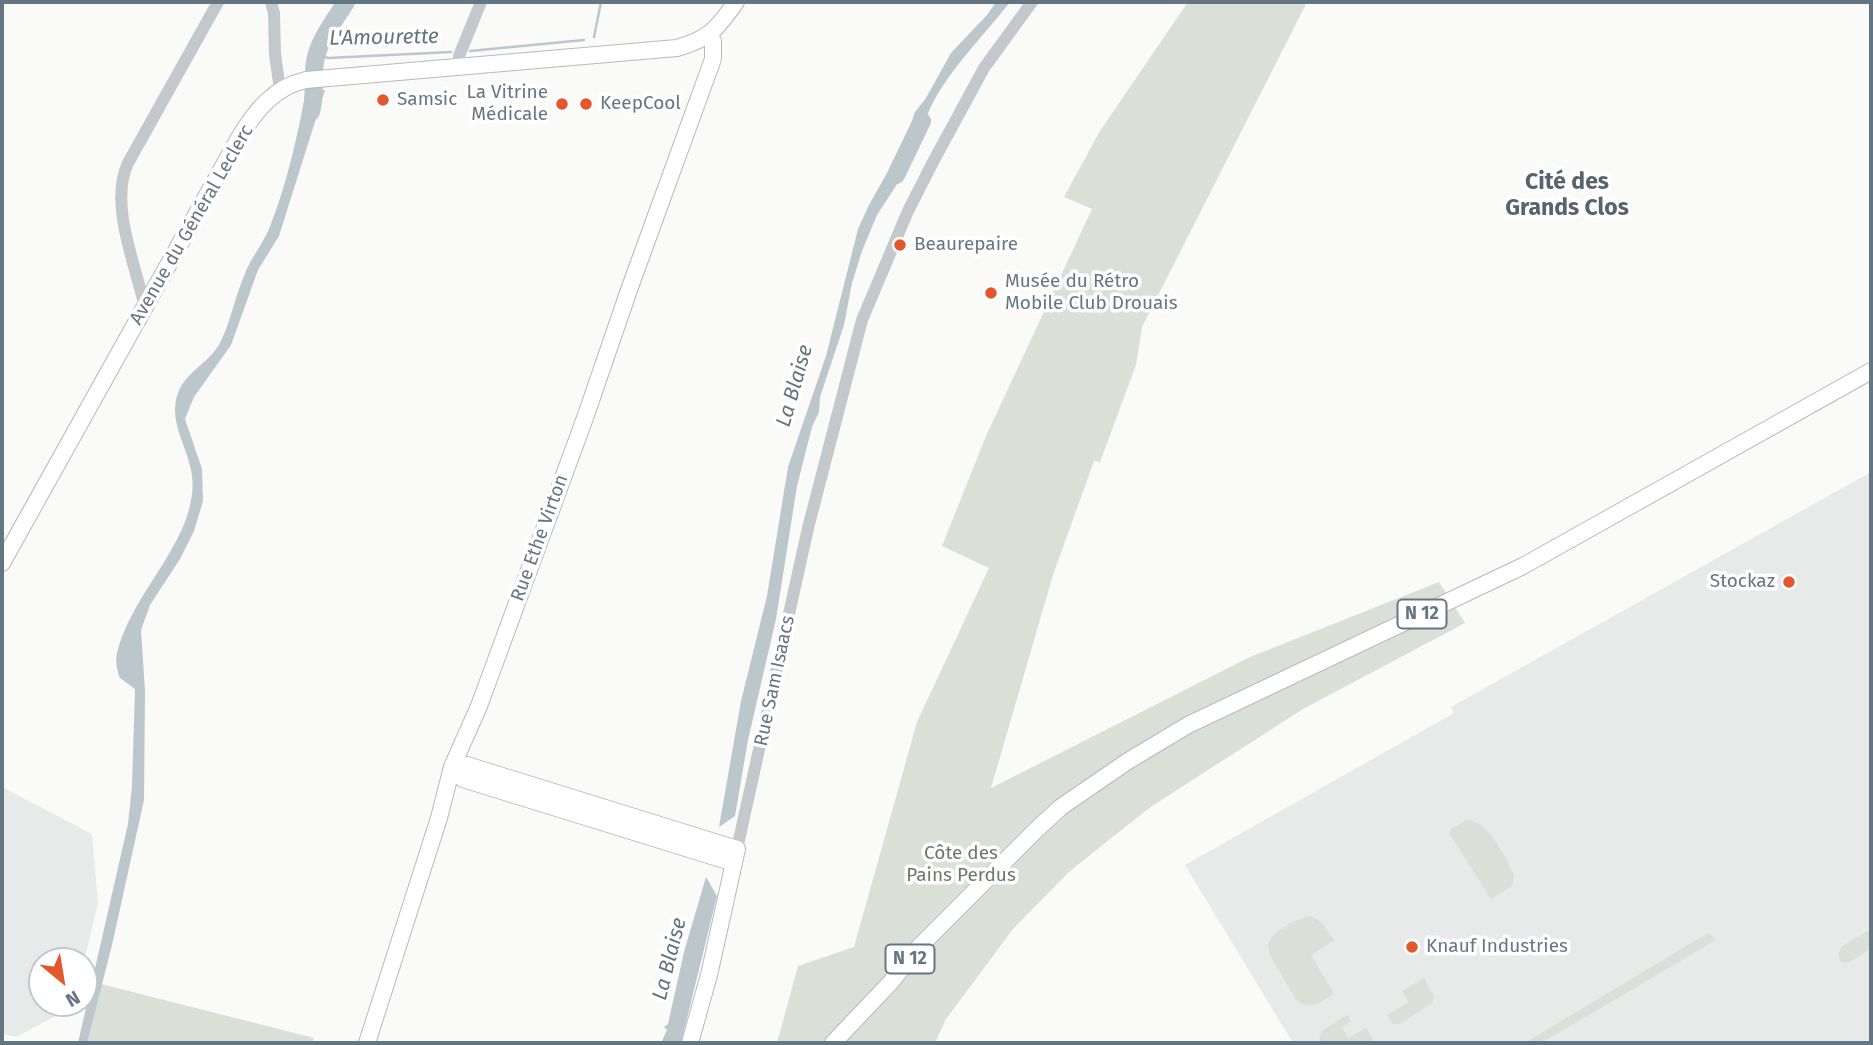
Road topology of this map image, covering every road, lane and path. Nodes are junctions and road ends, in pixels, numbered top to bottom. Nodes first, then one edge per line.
1 (218, 2) edge
2 (271, 2) edge
3 (481, 2) edge
4 (736, 2) edge
5 (1032, 2) edge
6 (709, 35) junction
7 (459, 66) junction
8 (280, 90) junction
9 (145, 307) junction
10 (1871, 371) edge
11 (2, 564) edge
12 (461, 770) junction
13 (736, 856) junction
14 (989, 877) junction
15 (367, 1043) edge
16 (690, 1043) edge
17 (833, 1043) edge
18 (848, 1043) edge

1 - 9 street
2 - 8 street
3 - 7 street
4 - 6 main road, Avenue du Général Leclerc
5 - 13 street, Rue Sam Isaacs
6 - 7 main road, Avenue du Général Leclerc
6 - 12 main road, Rue Ethe Virton
7 - 8 main road, Avenue du Général Leclerc
8 - 9 main road, Avenue du Général Leclerc
9 - 11 main road, Avenue du Général Leclerc
10 - 14 main road, N 12
12 - 13 main road
12 - 15 main road, Rue Ethe Virton
13 - 16 main road, Rue Sam Isaacs
14 - 17 main road, N 12
14 - 18 main road, N 12

